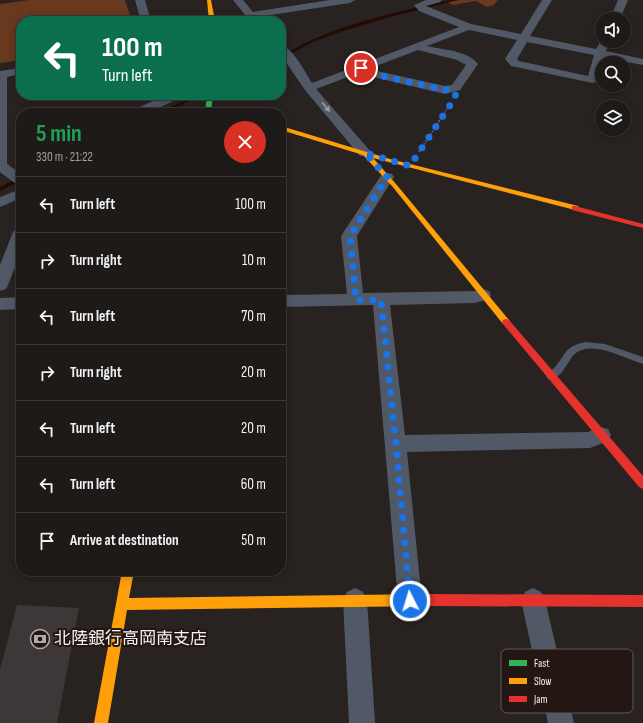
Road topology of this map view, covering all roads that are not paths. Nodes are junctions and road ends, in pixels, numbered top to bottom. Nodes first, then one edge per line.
1 (140, 0) edge
2 (209, 0) edge
3 (238, 0) edge
4 (350, 0) edge
5 (547, 0) edge
6 (623, 0) edge
7 (439, 2) edge
8 (618, 12) edge
9 (145, 16) edge
10 (211, 16) edge
11 (251, 16) edge
12 (264, 16) edge
13 (468, 26) junction
14 (524, 38) junction
15 (417, 46) junction
16 (602, 48) edge
17 (600, 53) junction
18 (286, 55) edge
19 (643, 62) edge
20 (361, 68) junction
21 (16, 73) edge
22 (309, 88) junction
23 (165, 100) edge
24 (148, 108) edge
25 (286, 129) edge
26 (0, 135) edge
27 (365, 153) junction
28 (9, 172) edge
29 (387, 177) junction
30 (16, 195) edge
31 (0, 203) edge
32 (643, 226) edge
33 (16, 245) edge
34 (0, 285) edge
35 (483, 295) junction
36 (356, 300) junction
37 (381, 300) junction
38 (286, 301) edge
39 (16, 303) edge
40 (0, 304) edge
41 (643, 361) edge
42 (551, 376) junction
43 (601, 435) junction
44 (396, 444) junction
45 (643, 484) edge
46 (127, 576) edge
47 (355, 600) junction
48 (533, 600) junction
49 (410, 601) junction
50 (643, 601) edge
51 (122, 604) junction
52 (544, 649) edge
53 (559, 713) edge
54 (101, 723) edge
55 (362, 723) edge
56 (561, 723) edge

1 - 9 street
2 - 10 street
3 - 11 street
4 - 12 street
5 - 14 street
6 - 8 street
7 - 13 street
7 - 13 street
13 - 14 street
13 - 15 street
14 - 17 street
14 - 17 street
15 - 20 street
15 - 20 street
16 - 17 street
17 - 19 street
18 - 22 street
20 - 22 street
21 - 26 street
22 -> 27 street
23 - 24 street
25 - 27 street
26 - 28 street
27 - 29 street
27 - 32 street
29 - 35 street
29 - 36 street
30 - 31 street
33 - 34 street
35 - 37 street
35 - 42 street
36 - 37 street
36 - 38 street
37 - 44 street
39 - 40 street
41 - 42 lane
42 - 43 street
43 - 44 street
43 - 45 street
44 - 49 street
46 - 51 street
47 - 49 street
47 - 51 street
47 - 55 street
48 - 49 street
48 - 50 street
48 - 52 street
51 - 54 street
53 - 56 street

